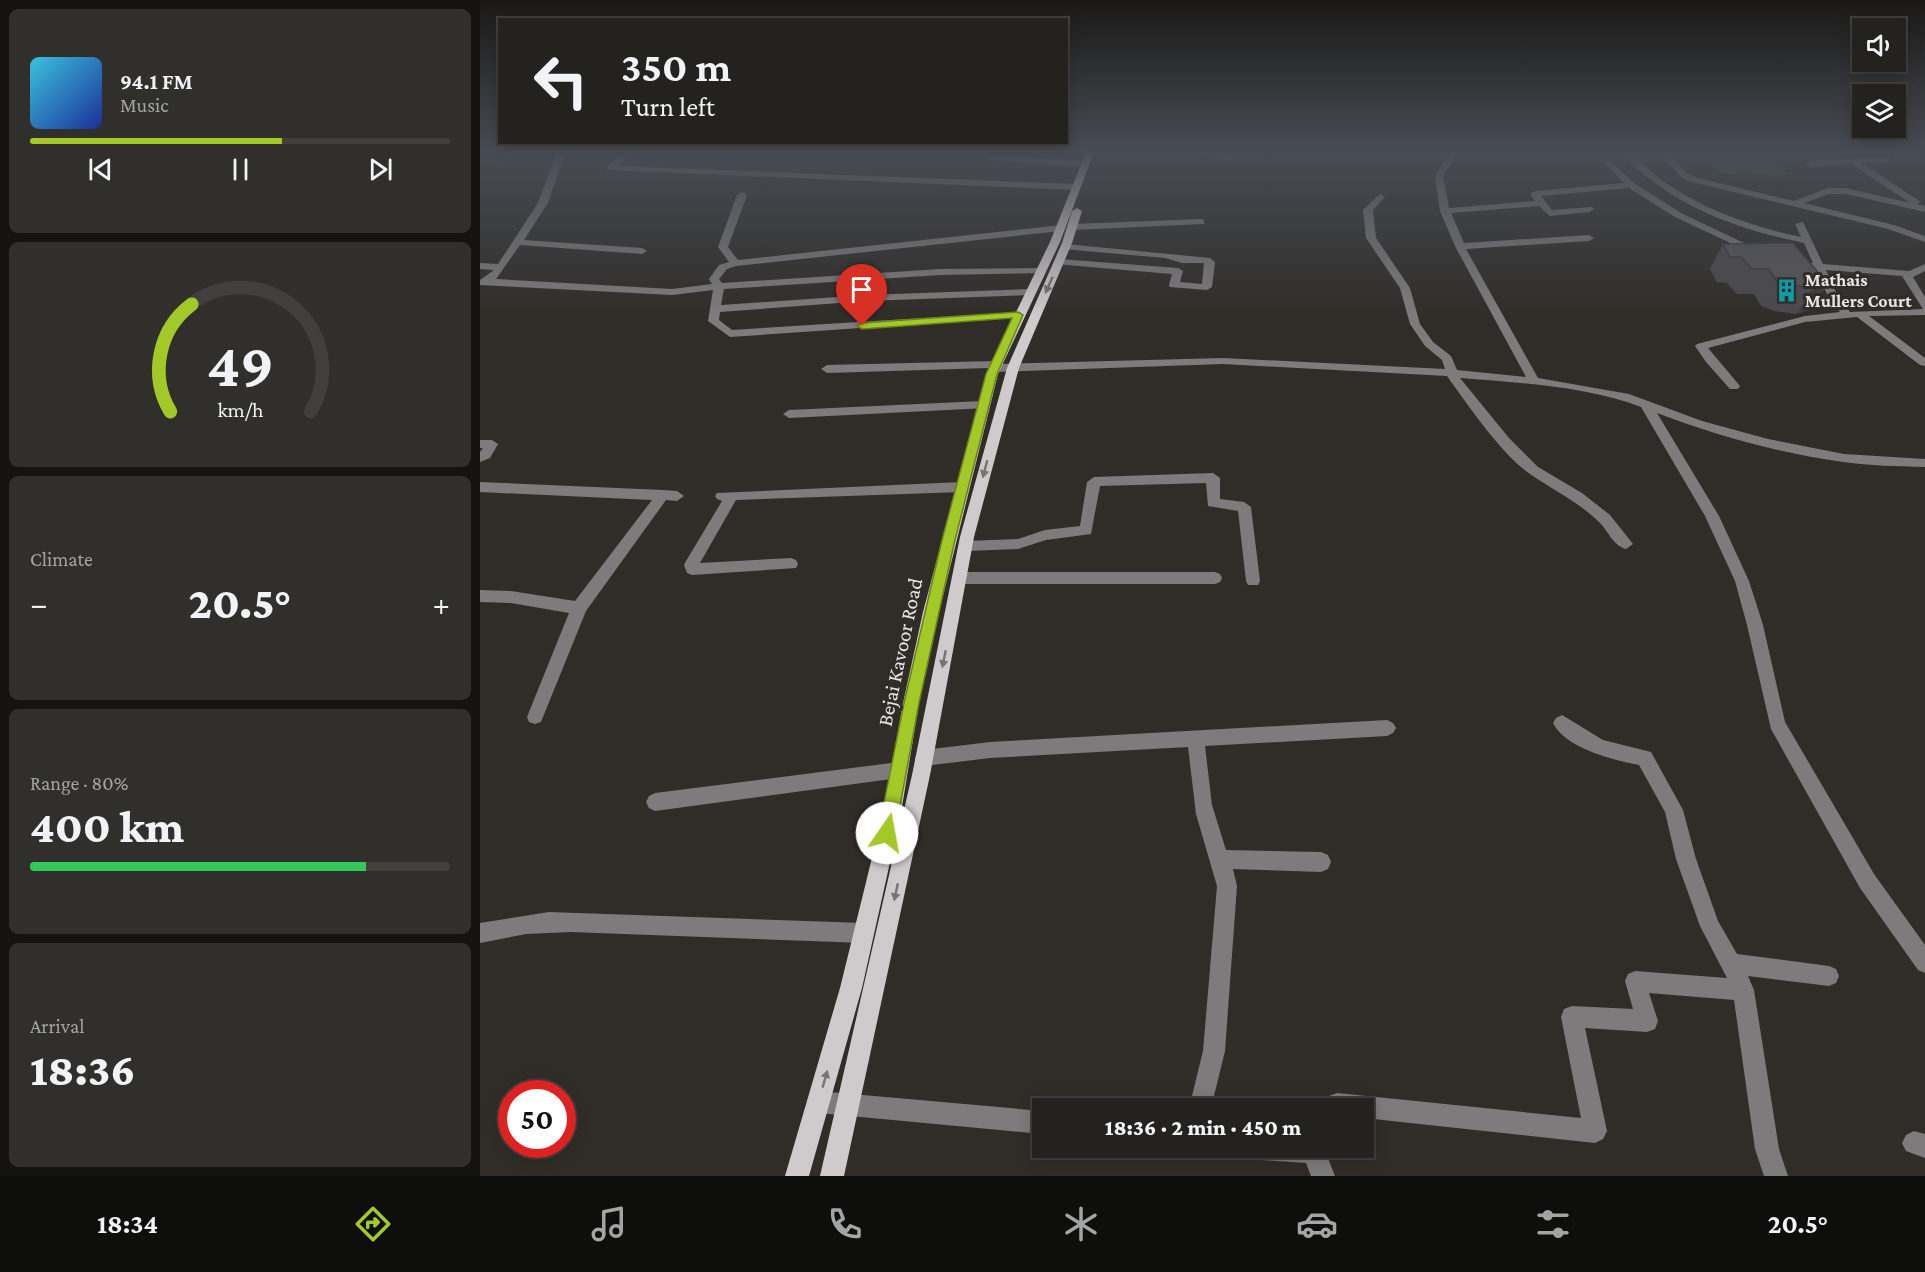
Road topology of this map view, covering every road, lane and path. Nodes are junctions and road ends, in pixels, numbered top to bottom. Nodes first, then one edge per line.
1 (541, 207) edge
2 (738, 207) edge
3 (1073, 207) edge
4 (1078, 207) edge
5 (1371, 207) edge
6 (1444, 207) edge
7 (1494, 207) edge
8 (1544, 207) edge
9 (1667, 207) edge
10 (1705, 207) edge
11 (1807, 207) edge
12 (1589, 209) dead end
13 (1445, 211) junction
14 (1200, 222) dead end
15 (1800, 224) dead end
16 (1070, 227) junction
17 (1589, 238) dead end
18 (1925, 239) edge
19 (1806, 241) junction
20 (518, 242) junction
21 (1460, 246) junction
22 (642, 250) dead end
23 (1062, 255) junction
24 (1772, 259) edge
25 (1182, 260) junction
26 (735, 262) junction
27 (1788, 263) edge
28 (480, 266) edge
29 (501, 267) junction
30 (1819, 267) junction
31 (1925, 267) edge
32 (1041, 270) junction
33 (1178, 271) junction
34 (1911, 274) junction
35 (484, 283) edge
36 (719, 286) junction
37 (1029, 292) junction
38 (1925, 306) edge
39 (714, 309) junction
40 (1925, 312) edge
41 (1018, 315) junction
42 (1853, 315) junction
43 (1924, 363) edge
44 (1001, 367) junction
45 (827, 369) dead end
46 (1453, 373) junction
47 (1534, 381) junction
48 (1734, 386) dead end
49 (983, 405) junction
50 (1646, 405) junction
51 (789, 414) dead end
52 (480, 444) edge
53 (480, 458) edge
54 (1925, 463) edge
55 (480, 487) edge
56 (962, 487) junction
57 (1626, 544) dead end
58 (966, 546) junction
59 (790, 564) dead end
60 (960, 578) junction
61 (1215, 578) dead end
62 (1252, 581) dead end
63 (480, 596) edge
64 (579, 608) junction
65 (535, 717) dead end
66 (1562, 723) dead end
67 (1387, 728) dead end
68 (1196, 739) junction
69 (924, 758) junction
70 (899, 770) junction
71 (655, 802) dead end
72 (1220, 859) junction
73 (1321, 862) dead end
74 (480, 933) edge
75 (864, 933) junction
76 (1925, 963) edge
77 (1731, 964) junction
78 (1829, 976) dead end
79 (1743, 990) junction
80 (1202, 1098) edge
81 (818, 1102) junction
82 (848, 1104) junction
83 (1374, 1108) edge
84 (1032, 1122) edge
85 (1317, 1158) edge
86 (797, 1176) edge
87 (832, 1176) edge
88 (1323, 1176) edge
89 (1776, 1176) edge

1 - 20 street
2 - 26 street
3 - 16 main road, Bejai Kavoor Road
4 - 16 main road, Bejai Kavoor Road
5 - 46 street
6 - 13 street
7 - 13 street
8 - 12 street
9 - 24 street
10 - 19 street
11 - 18 street
13 - 21 street
14 - 16 street
15 - 19 street
16 - 23 main road, Bejai Kavoor Road
16 - 26 street
16 - 32 main road, Bejai Kavoor Road
17 - 21 street
19 - 30 street
20 - 22 street
20 - 29 street
21 - 47 street
23 - 25 street
23 - 33 street
23 -> 44 main road, Bejai Kavoor Road
25 - 33 street
25 - 33 street
26 - 36 street
27 - 30 street
28 - 29 street
29 - 35 street
30 - 34 street
30 - 42 street
31 - 34 street
32 - 36 street
32 - 37 main road, Bejai Kavoor Road
34 - 38 street
35 - 36 street
36 - 39 street
37 - 39 street
37 - 41 main road, Bejai Kavoor Road
39 - 41 street
40 - 42 street
41 - 44 main road, Bejai Kavoor Road
42 - 43 street
42 - 48 street
44 - 45 street
44 - 46 street
44 - 49 main road, Bejai Kavoor Road
44 -> 58 main road, Bejai Kavoor Road
46 - 47 street
46 - 57 street
47 - 50 street
49 - 51 street
49 - 56 main road, Bejai Kavoor Road
50 - 54 street
50 - 76 street
52 - 53 street
55 - 64 street
56 - 59 street
56 - 70 main road, Bejai Kavoor Road
58 - 60 main road, Bejai Kavoor Road
58 - 62 street
60 - 61 street
60 -> 69 main road, Bejai Kavoor Road
63 - 64 street
64 - 65 street
66 - 77 street
67 - 68 street
68 - 69 street
68 - 72 street
69 -> 82 main road, Bejai Kavoor Road
70 - 71 street
70 - 75 main road, Bejai Kavoor Road
72 - 73 street
72 - 80 street
74 - 75 street
81 -> 75 main road, Bejai Kavoor Road
77 - 78 street
77 - 79 street
79 - 83 street
79 - 89 street
81 - 82 street
81 - 86 main road, Bejai Kavoor Road
82 - 84 street
82 - 87 main road, Bejai Kavoor Road
85 - 88 street

